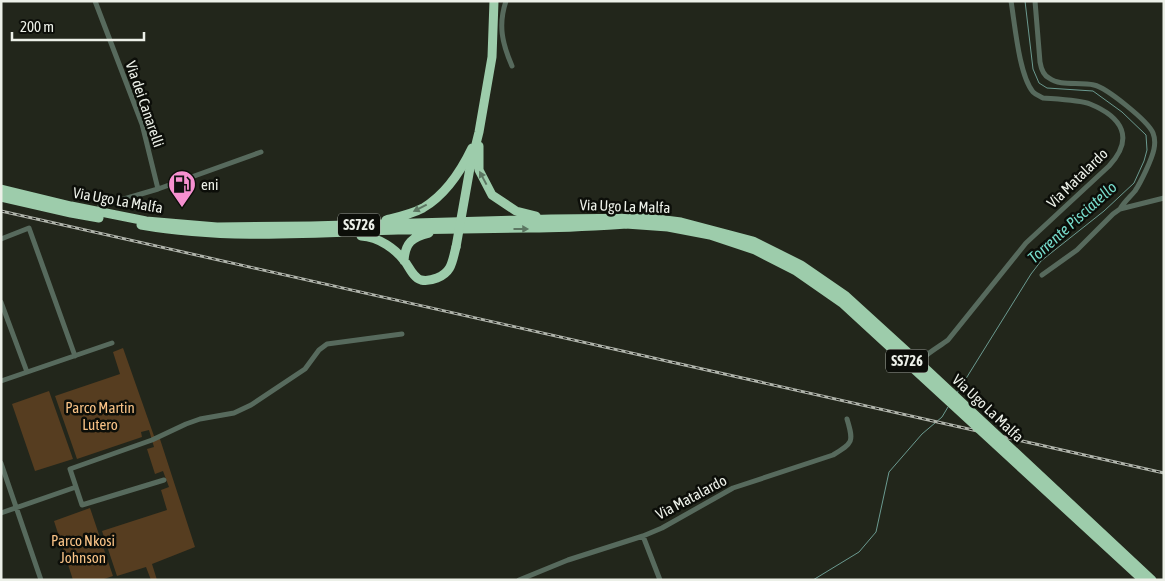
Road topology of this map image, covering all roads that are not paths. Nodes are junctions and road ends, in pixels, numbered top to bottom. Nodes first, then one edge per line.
1 (95, 1) edge
2 (494, 1) edge
3 (506, 1) edge
4 (1011, 1) edge
5 (1035, 1) edge
6 (512, 66) dead end
7 (479, 132) junction
8 (262, 152) dead end
9 (1, 189) edge
10 (158, 189) junction
11 (1, 197) edge
12 (1164, 198) edge
13 (100, 206) dead end
14 (1120, 209) junction
15 (551, 219) junction
16 (371, 224) junction
17 (443, 229) junction
18 (299, 234) junction
19 (1, 239) edge
20 (404, 261) junction
21 (1042, 275) dead end
22 (1, 302) edge
23 (402, 334) dead end
24 (112, 343) dead end
25 (75, 356) junction
26 (923, 358) dead end
27 (27, 372) junction
28 (1, 381) edge
29 (847, 419) dead end
30 (1, 463) edge
31 (164, 480) dead end
32 (76, 487) junction
33 (16, 508) junction
34 (1, 513) edge
35 (643, 536) junction
36 (40, 580) edge
37 (519, 580) edge
38 (660, 580) edge
39 (1143, 580) edge
40 (1152, 580) edge

1 - 10 street, Via dei Canarelli
2 - 7 highway
3 - 6 street
4 - 26 street, Via Matalardo
5 - 14 street
15 -> 7 highway
7 -> 16 highway
7 - 20 highway, bridge
8 - 10 street
9 - 16 highway, Via Ugo La Malfa / SS726
10 - 13 street
11 - 18 highway, Via Ugo La Malfa / SS726
12 - 14 street
14 - 21 street
15 - 16 highway, Via Ugo La Malfa / SS726
15 - 40 highway, Via Ugo La Malfa / SS726, bridge
17 - 18 highway, Via Ugo La Malfa / SS726
17 - 20 highway
17 -> 39 highway, Via Ugo La Malfa / SS726, bridge
18 - 20 highway
19 - 25 street
22 - 27 street
23 - 32 street
24 - 25 street
25 - 27 street
27 - 28 street
29 - 35 street, Via Matalardo
30 - 33 street
31 - 32 street
32 - 33 street
33 - 34 street
33 - 36 street
35 - 37 street, Via Matalardo
35 - 38 street

